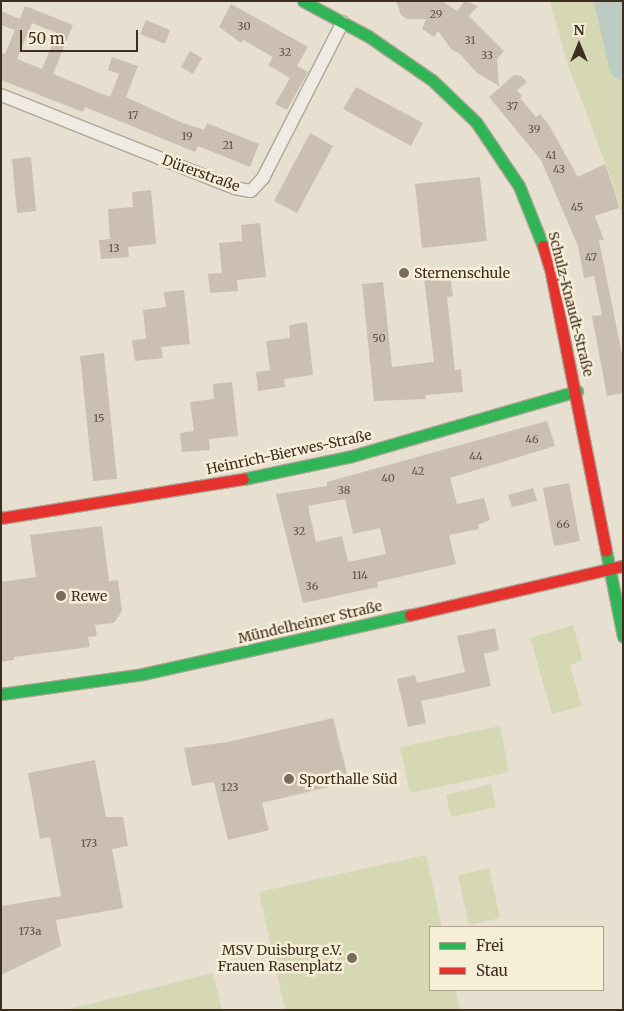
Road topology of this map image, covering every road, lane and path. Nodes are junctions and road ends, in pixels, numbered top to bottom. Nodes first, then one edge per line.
1 (303, 1) edge
2 (343, 22) junction
3 (1, 95) edge
4 (577, 390) junction
5 (1, 518) edge
6 (623, 566) edge
7 (610, 569) junction
8 (623, 636) edge
9 (1, 694) edge

1 - 2 street, Schulz-Knaudt-Straße
2 - 3 street, Dürerstraße
2 - 4 street, Schulz-Knaudt-Straße
4 - 5 street, Heinrich-Bierwes-Straße
4 - 7 street, Schulz-Knaudt-Straße
6 - 7 street, Mündelheimer Straße
7 - 8 street, Schulz-Knaudt-Straße
7 - 9 street, Mündelheimer Straße

